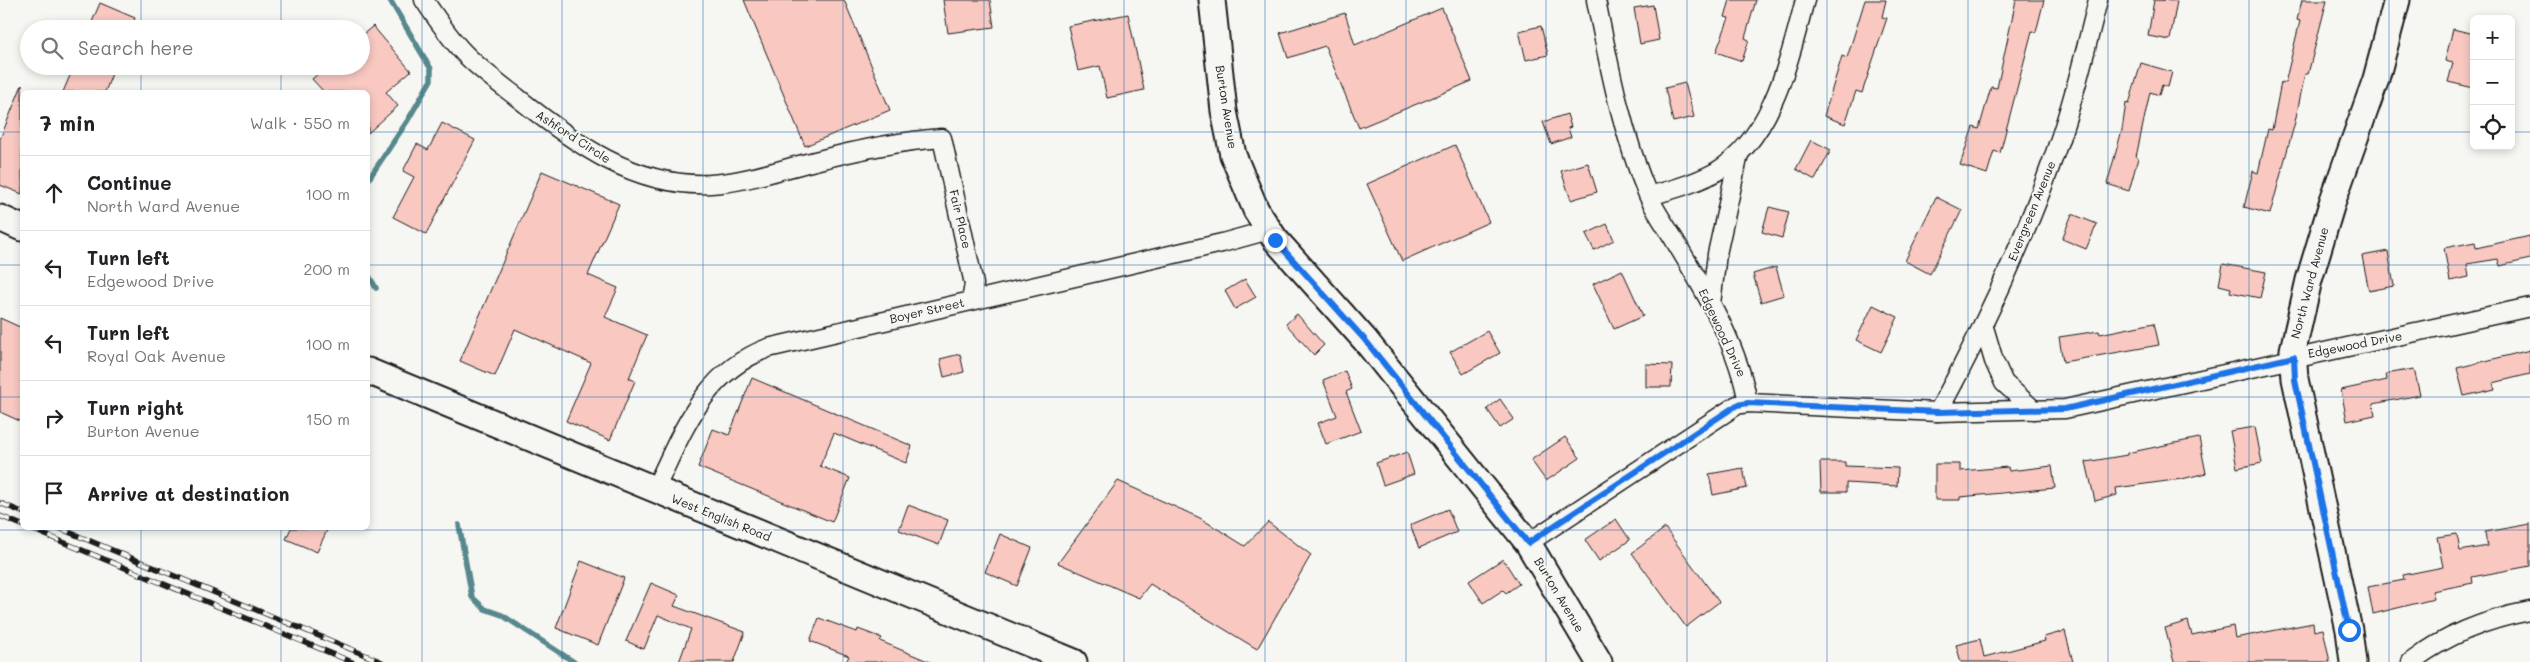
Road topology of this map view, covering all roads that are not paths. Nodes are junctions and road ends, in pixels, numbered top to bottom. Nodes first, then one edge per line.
1 (424, 0) edge
2 (1212, 0) edge
3 (1596, 0) edge
4 (1804, 0) edge
5 (2098, 0) edge
6 (2397, 0) edge
7 (942, 138) joint
8 (1739, 154) junction
9 (1649, 196) junction
10 (0, 218) edge
11 (20, 227) edge
12 (1269, 230) junction
13 (971, 301) junction
14 (1711, 304) junction
15 (2530, 307) edge
16 (1983, 324) junction
17 (2294, 357) junction
18 (370, 372) edge
19 (1748, 403) junction
20 (2034, 410) junction
21 (1938, 412) junction
22 (654, 491) junction
23 (1528, 543) junction
24 (2530, 611) edge
25 (1074, 662) edge
26 (1599, 662) edge
27 (2353, 662) edge
28 (2411, 662) edge

1 - 7 street, Ashford Circle
2 - 12 street, Burton Avenue
3 - 9 street, Edgewood Drive
4 - 8 street
5 - 16 street, Evergreen Avenue
6 - 17 street, North Ward Avenue
7 - 13 street, Fair Place
8 - 9 street
8 - 14 street
9 - 14 street, Edgewood Drive
10 - 11 street
12 - 13 street, Boyer Street
12 - 23 street, Burton Avenue
13 - 22 street, Boyer Street
14 - 19 street, Edgewood Drive
15 - 17 street, Edgewood Drive
16 - 20 street
16 - 21 street, Evergreen Avenue
17 - 20 street, Edgewood Drive
17 - 27 street, North Ward Avenue
18 - 22 street, West English Road
19 - 21 street, Edgewood Drive
19 - 23 street
20 - 21 street, Edgewood Drive
22 - 25 street, West English Road
23 - 26 street, Burton Avenue
24 - 28 street

